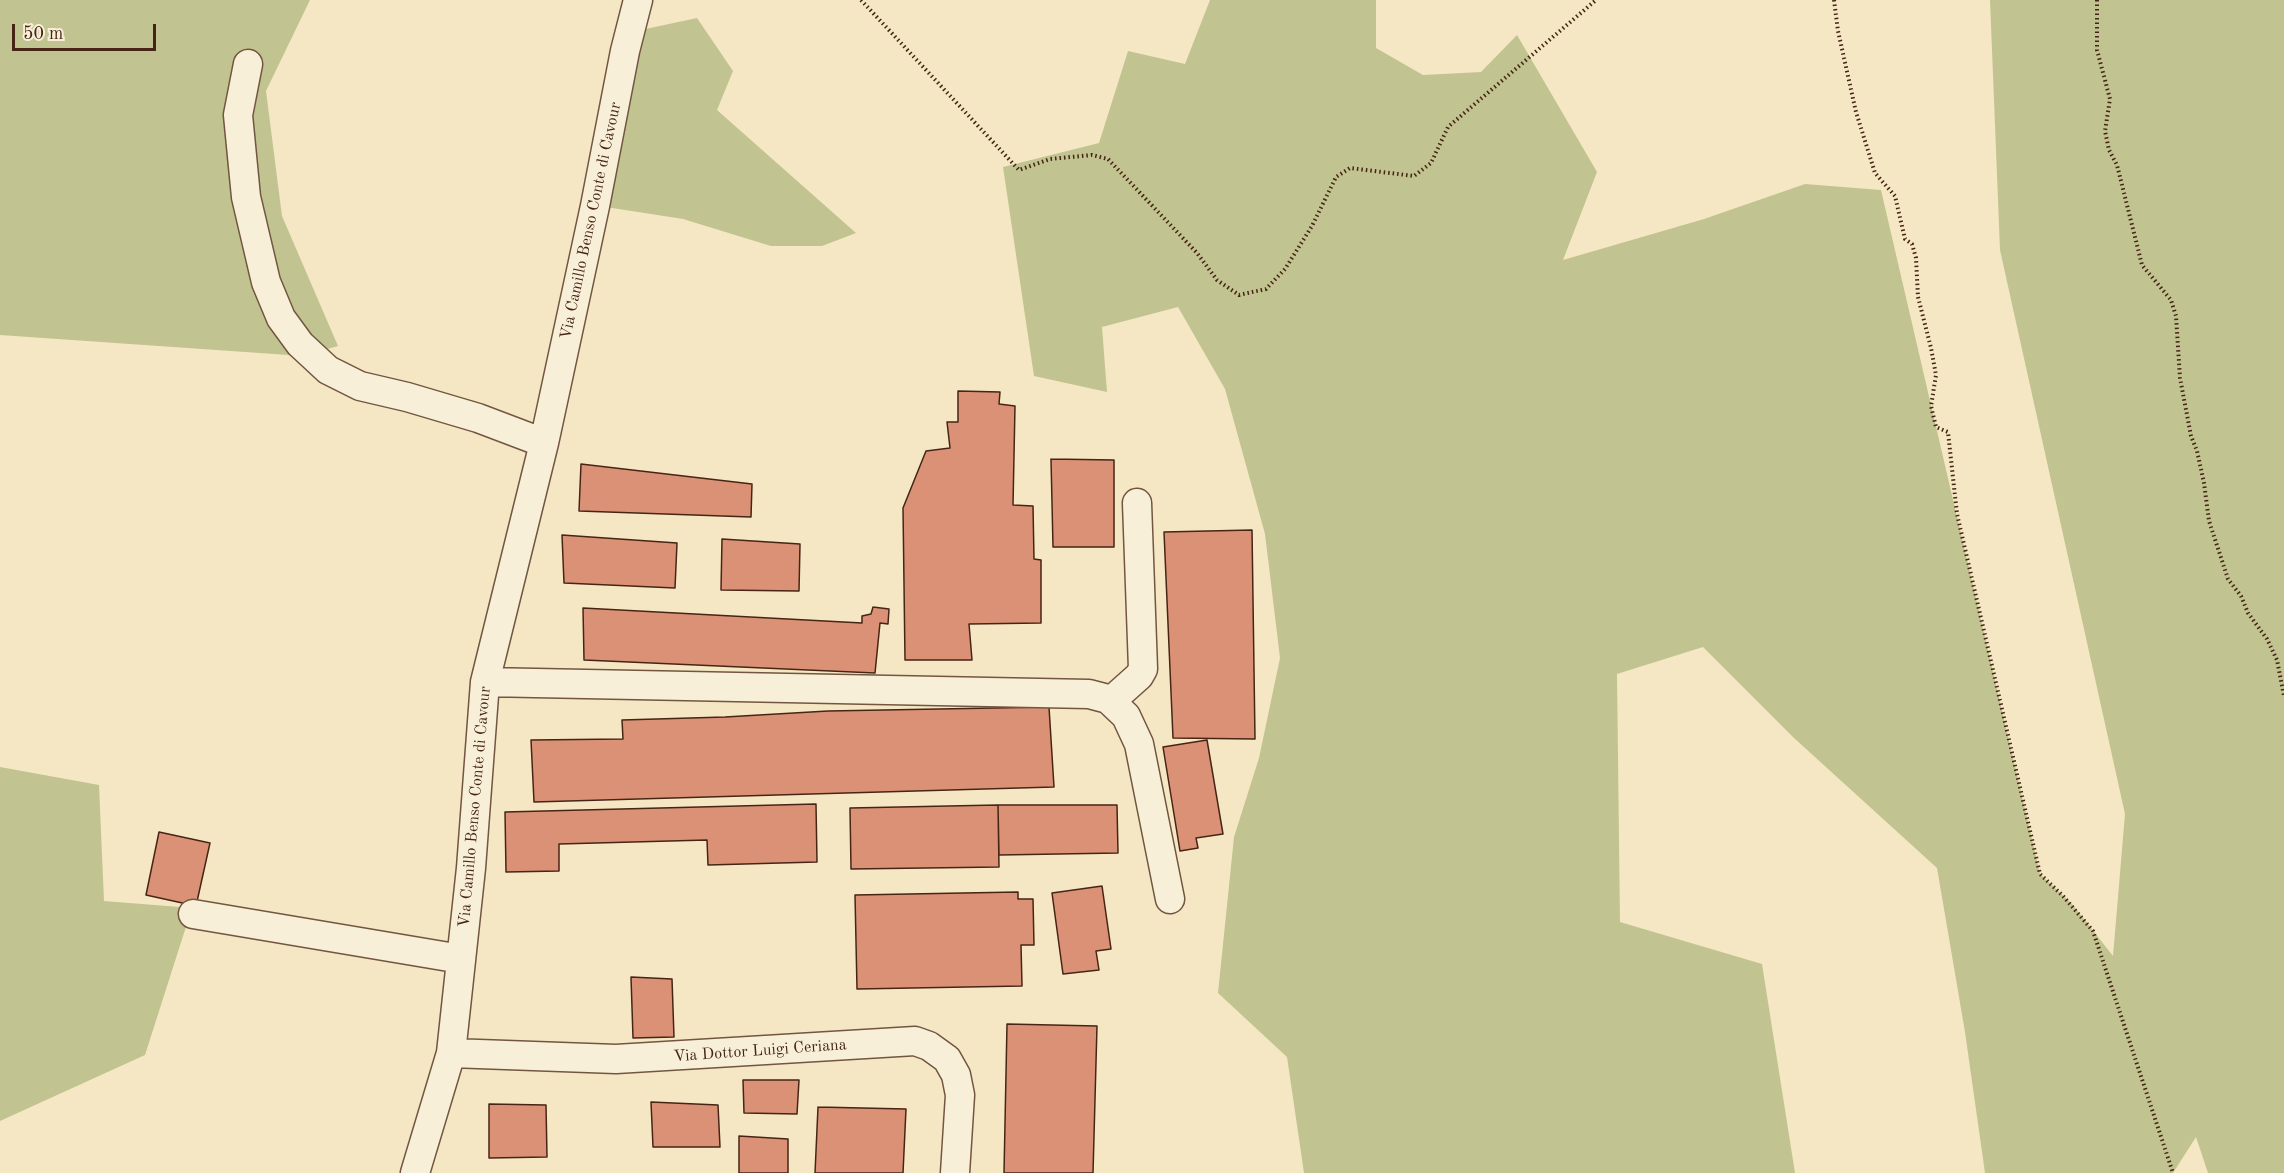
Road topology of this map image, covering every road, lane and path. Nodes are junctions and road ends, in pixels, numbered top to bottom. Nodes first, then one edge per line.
1 (638, 0) edge
2 (861, 0) edge
3 (1596, 0) edge
4 (1834, 0) edge
5 (2097, 0) edge
6 (248, 64) dead end
7 (544, 443) junction
8 (1137, 503) dead end
9 (484, 682) junction
10 (2284, 696) edge
11 (1111, 701) junction
12 (1170, 899) dead end
13 (193, 914) dead end
14 (461, 958) junction
15 (451, 1053) junction
16 (415, 1173) edge
17 (955, 1173) edge
18 (2173, 1173) edge

1 - 7 street, Via Camillo Benso Conte di Cavour
2 - 3 path
4 - 18 path
5 - 10 path
6 - 7 street
7 - 9 street, Via Camillo Benso Conte di Cavour
8 - 11 street
9 - 11 street
9 - 14 street, Via Camillo Benso Conte di Cavour
11 - 12 street
13 - 14 street
14 - 15 street, Via Camillo Benso Conte di Cavour
15 - 16 street, Via Camillo Benso Conte di Cavour
15 - 17 street, Via Dottor Luigi Ceriana

